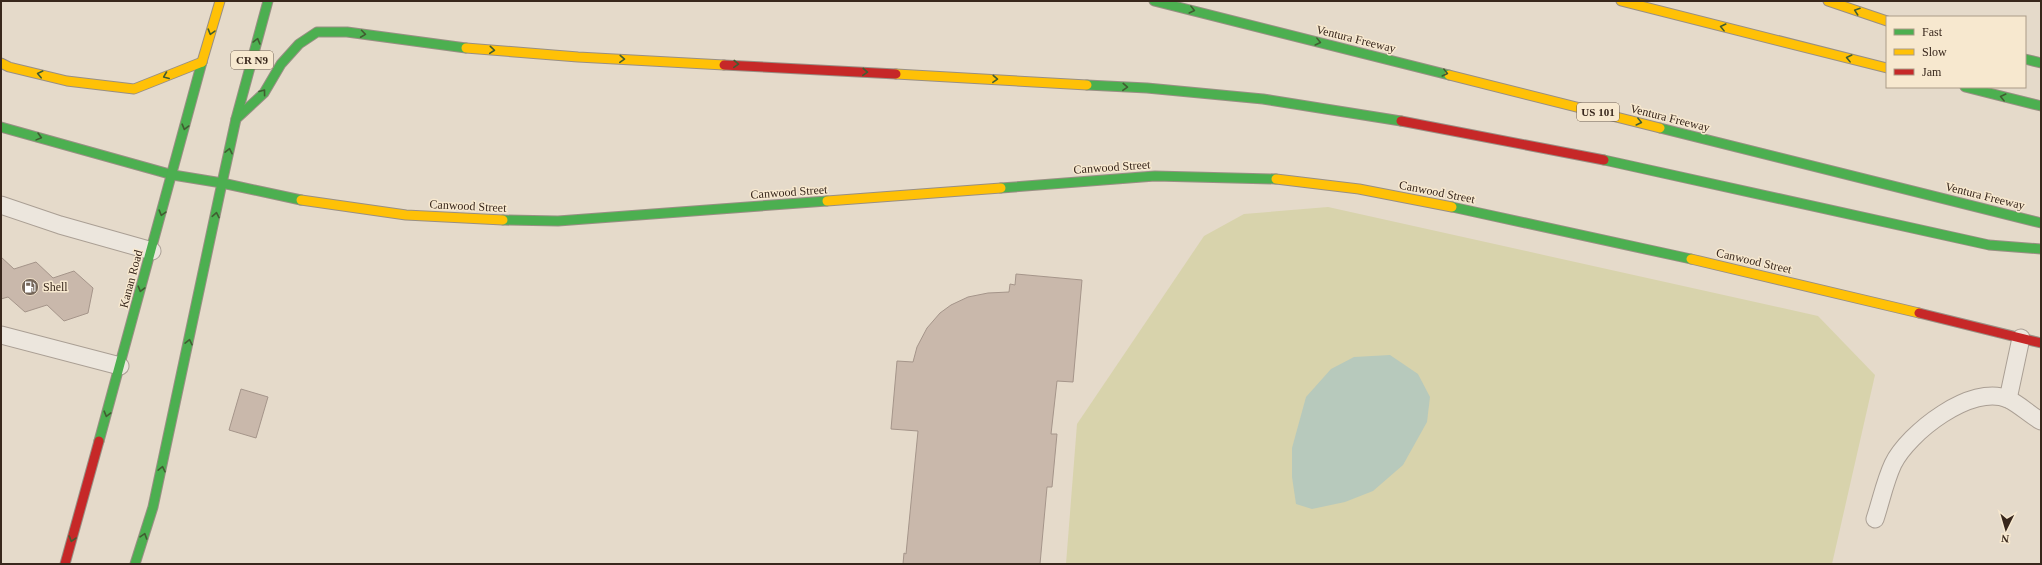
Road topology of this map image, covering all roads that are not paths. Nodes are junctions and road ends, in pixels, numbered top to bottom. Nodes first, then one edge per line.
1 (220, 1) edge
2 (268, 1) edge
3 (1154, 1) edge
4 (1621, 1) edge
5 (1828, 1) edge
6 (1886, 21) edge
7 (2026, 59) edge
8 (202, 62) junction
9 (1, 63) edge
10 (2041, 63) edge
11 (1886, 68) edge
12 (1969, 88) edge
13 (2041, 106) edge
14 (236, 119) junction
15 (1, 127) edge
16 (173, 175) junction
17 (222, 183) junction
18 (1, 205) edge
19 (2041, 223) edge
20 (2041, 249) edge
21 (152, 251) junction
22 (1, 335) edge
23 (2021, 338) junction
24 (2041, 343) edge
25 (120, 366) junction
26 (2008, 399) junction
27 (2041, 421) edge
28 (1875, 519) dead end
29 (65, 564) edge
30 (135, 564) edge

1 -> 8 main road, Kanan Road
14 -> 2 main road, CR N9
3 -> 19 main road, Ventura Freeway / US 101
11 -> 4 main road
6 -> 5 main road
7 - 10 main road
8 -> 9 main road
8 -> 16 main road, Kanan Road
13 -> 12 main road
17 -> 14 main road, CR N9
14 -> 20 main road
15 -> 16 main road, Canwood Street
16 - 17 main road, Canwood Street
16 -> 21 main road, Kanan Road
17 - 23 main road, Canwood Street
30 -> 17 main road
18 - 21 lane
21 -> 25 main road, Kanan Road
22 - 25 lane
23 - 24 main road, Canwood Street
23 - 26 lane
25 -> 29 main road, Kanan Road
26 - 27 lane
26 - 28 lane

